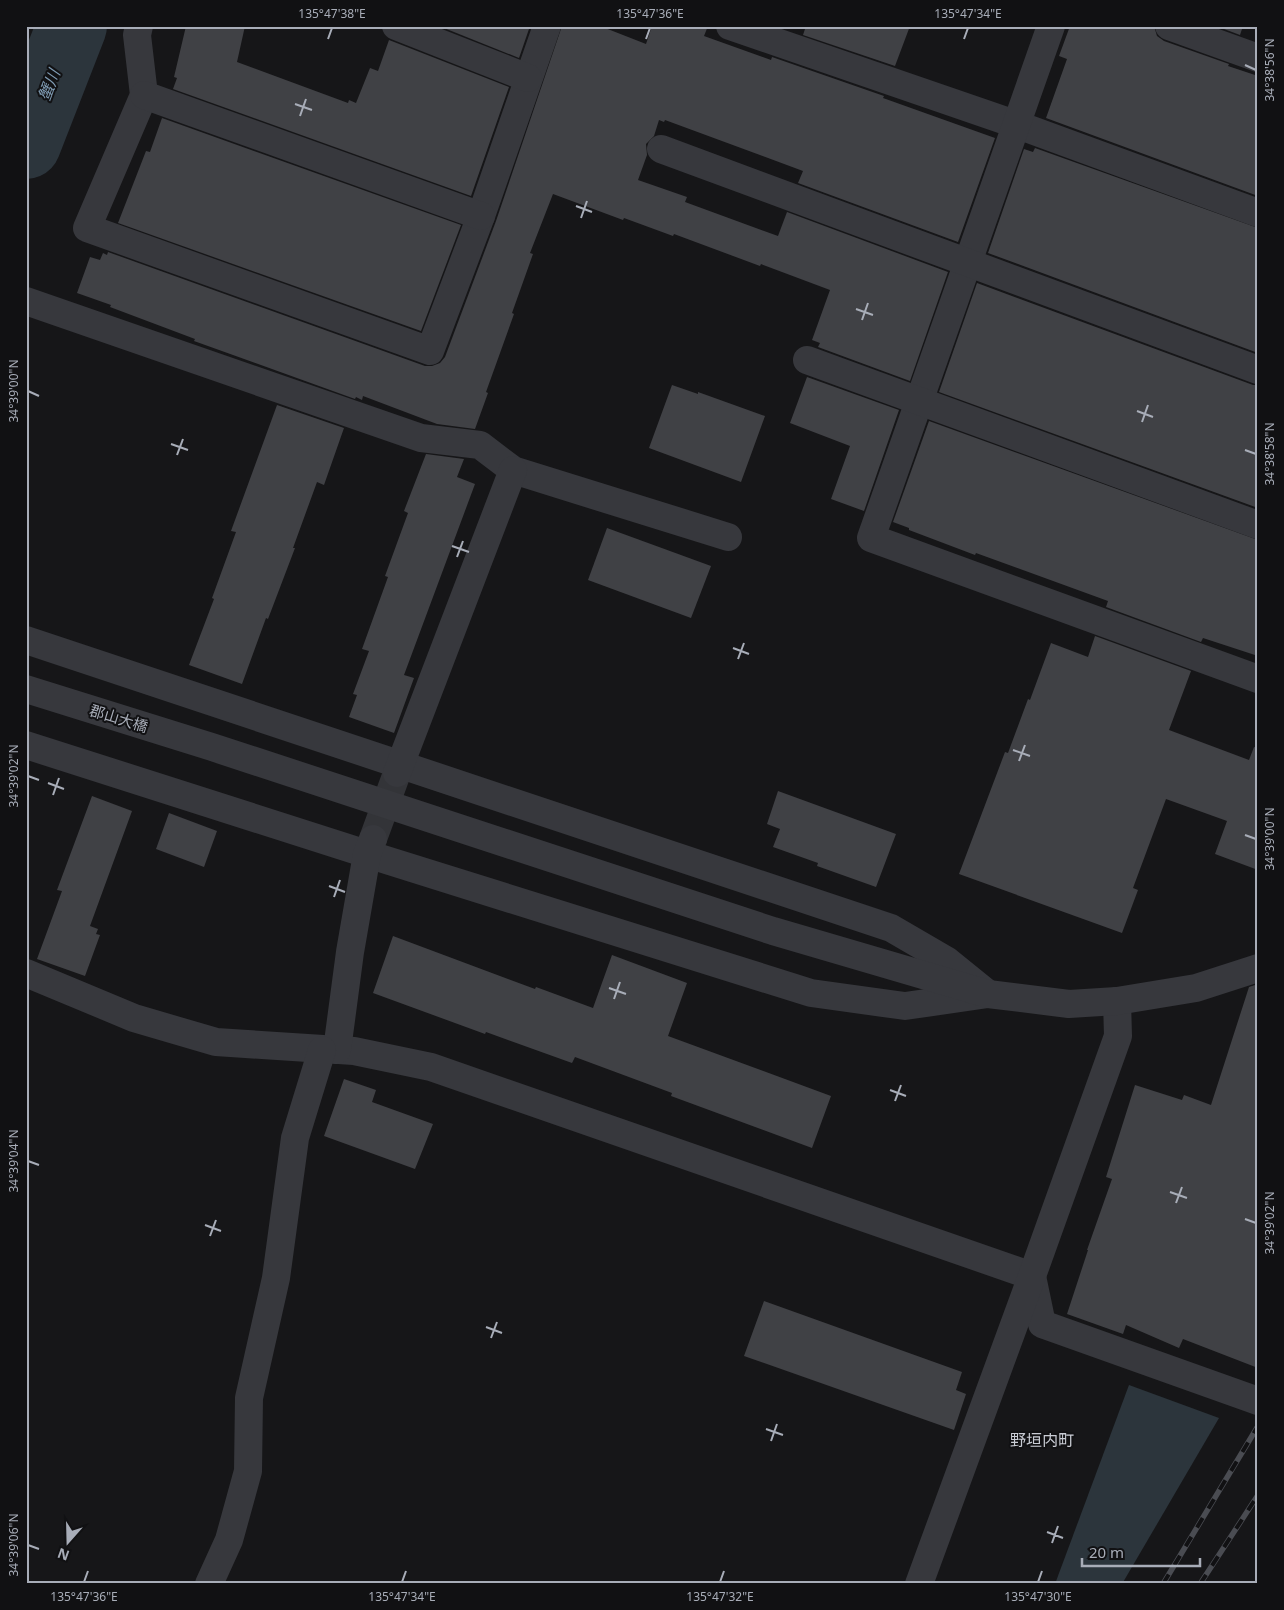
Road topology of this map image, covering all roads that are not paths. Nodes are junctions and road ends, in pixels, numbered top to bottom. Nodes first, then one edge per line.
1 (139, 26) edge
2 (396, 26) edge
3 (547, 26) edge
4 (730, 26) edge
5 (1051, 26) edge
6 (1169, 26) edge
7 (1258, 58) edge
8 (528, 78) junction
9 (144, 95) junction
10 (1018, 125) junction
11 (661, 149) dead end
12 (1258, 212) edge
13 (481, 216) junction
14 (968, 262) junction
15 (26, 301) edge
16 (807, 360) dead end
17 (1258, 370) edge
18 (919, 401) junction
19 (513, 470) junction
20 (1258, 525) edge
21 (728, 537) dead end
22 (26, 640) edge
23 (1258, 679) edge
24 (26, 689) edge
25 (26, 745) edge
26 (399, 768) junction
27 (370, 847) junction
28 (1258, 968) edge
29 (26, 973) edge
30 (988, 994) junction
31 (1117, 1000) junction
32 (330, 1050) junction
33 (1032, 1276) junction
34 (1258, 1401) edge
35 (208, 1584) edge
36 (919, 1584) edge

1 - 9 street
2 - 8 street
3 - 8 street
4 - 10 street
5 - 10 street
6 - 7 street
8 - 13 street
9 - 13 street
9 - 13 street
10 - 12 street
10 - 14 street
11 - 14 street
14 - 17 street
14 - 18 street
15 - 19 street
16 - 18 street
18 - 20 street
18 - 23 street
19 - 21 street
19 - 26 street
22 - 26 street
24 - 30 street, 郡山大橋
25 - 27 street
26 - 30 street
27 - 30 street
27 - 32 street
28 - 31 street
29 - 32 street
30 - 31 street
31 - 33 street
32 - 33 street
32 - 35 street
33 - 34 street
33 - 36 street

